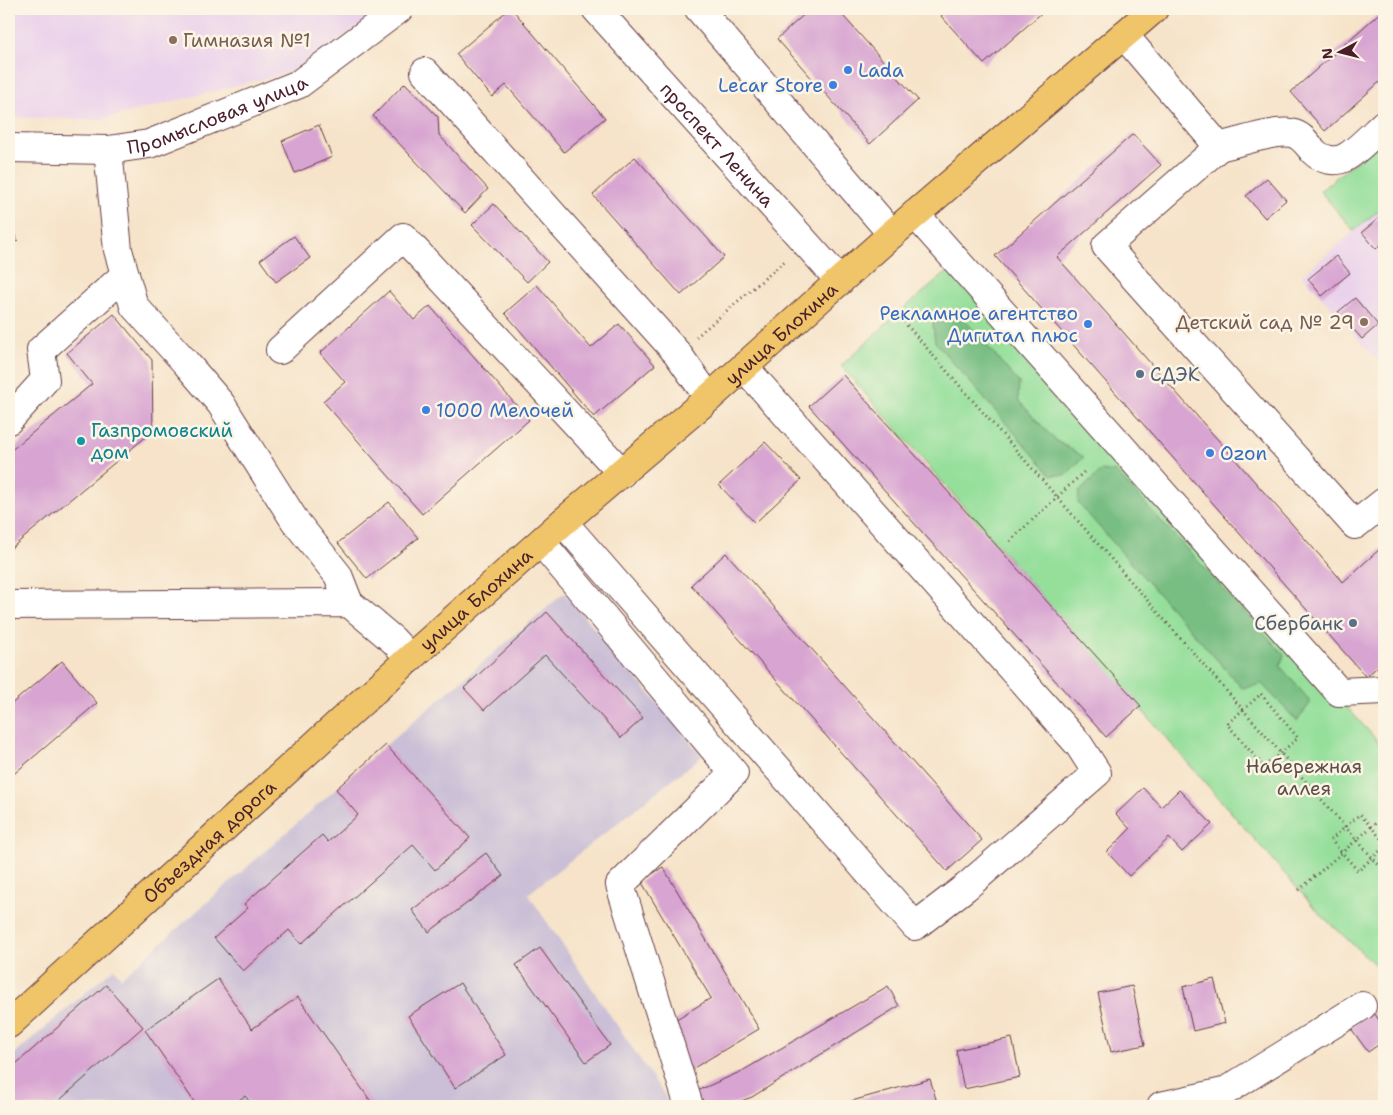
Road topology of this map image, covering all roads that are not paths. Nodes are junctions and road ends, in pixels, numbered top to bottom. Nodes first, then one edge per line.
1 (399, 9) edge
2 (596, 9) edge
3 (699, 9) edge
4 (1154, 9) edge
5 (1124, 35) junction
6 (425, 72) dead end
7 (1384, 124) edge
8 (1219, 147) junction
9 (9, 148) edge
10 (108, 150) junction
11 (915, 214) junction
12 (892, 234) junction
13 (125, 275) junction
14 (840, 281) junction
15 (280, 350) dead end
16 (744, 367) junction
17 (709, 398) junction
18 (9, 420) edge
19 (622, 473) junction
20 (1384, 502) edge
21 (564, 522) junction
22 (542, 543) junction
23 (349, 602) junction
24 (9, 605) edge
25 (410, 658) junction
26 (1384, 690) edge
27 (1362, 1006) dead end
28 (9, 1024) edge
29 (690, 1106) edge
30 (1161, 1106) edge

1 - 10 street, Промысловая улица
2 - 14 street, проспект Ленина
3 - 12 street
4 - 5 main road, улица Блохина
5 - 8 street
5 - 11 main road, улица Блохина
6 - 17 street
7 - 8 street
8 - 20 street
9 - 10 street, Промысловая улица
10 - 13 street
11 - 12 main road, улица Блохина
11 - 26 street
12 - 14 main road, улица Блохина
13 - 18 street
13 - 23 street
14 - 16 main road, улица Блохина
15 - 19 street
16 - 17 main road, улица Блохина
16 - 21 street
17 - 19 main road, улица Блохина
19 - 21 main road, улица Блохина
21 - 22 main road, улица Блохина
22 - 25 main road, улица Блохина
22 - 29 street
23 - 24 street
23 - 25 street
25 - 28 main road, Объездная дорога
27 - 30 street

